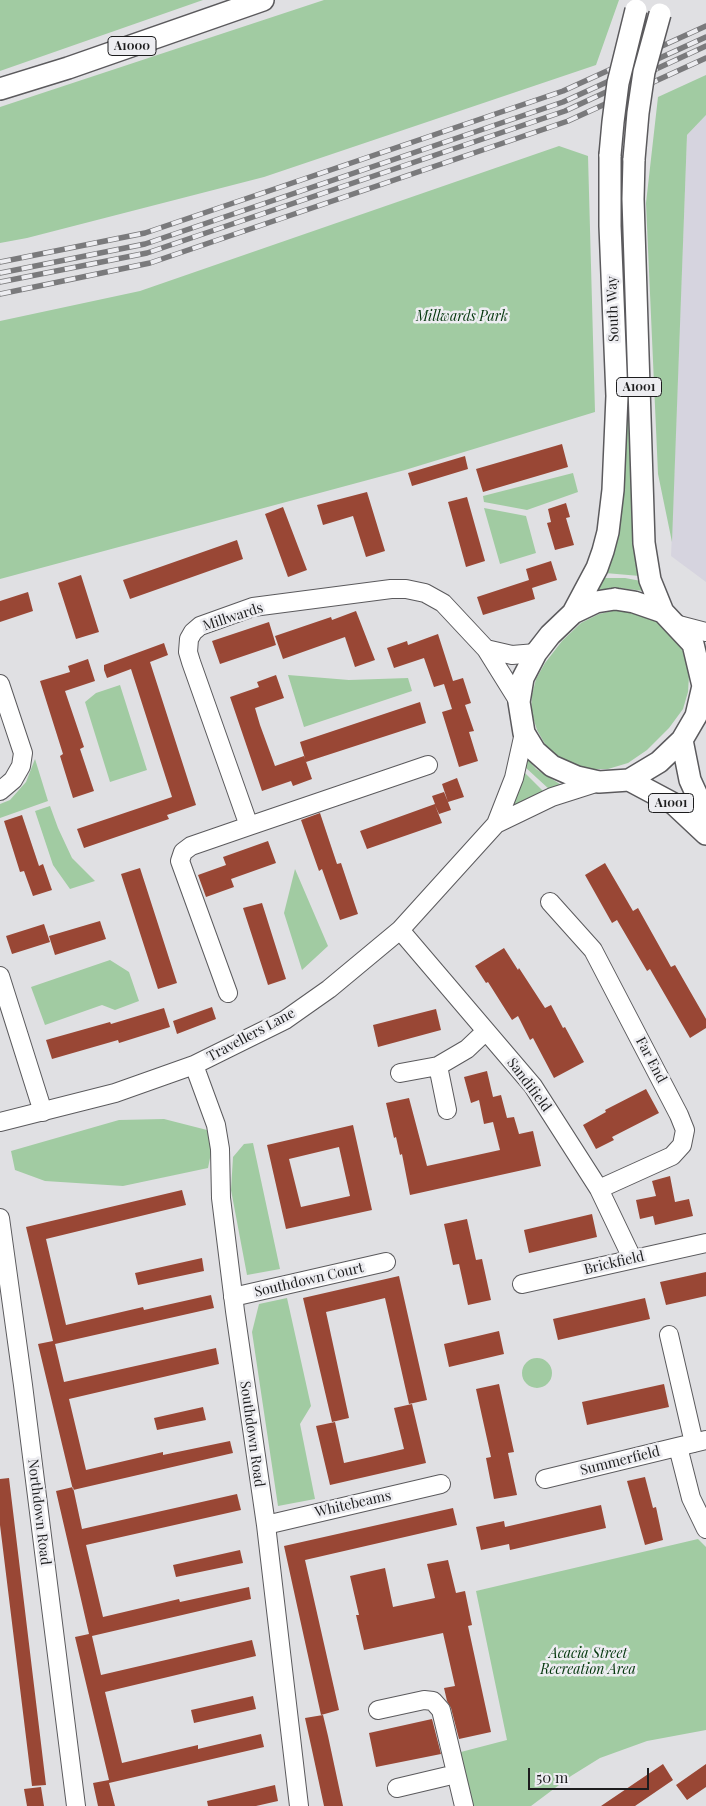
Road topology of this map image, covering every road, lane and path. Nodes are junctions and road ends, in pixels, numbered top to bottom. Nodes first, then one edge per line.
1 (263, 0) edge
2 (638, 5) edge
3 (663, 7) edge
4 (0, 89) edge
5 (573, 613) junction
6 (669, 618) junction
7 (706, 632) edge
8 (486, 649) junction
9 (536, 653) junction
10 (0, 684) edge
11 (705, 684) edge
12 (519, 702) junction
13 (524, 733) junction
14 (682, 740) junction
15 (428, 765) dead end
16 (629, 780) junction
17 (599, 782) junction
18 (0, 791) edge
19 (706, 815) edge
20 (496, 824) junction
21 (249, 826) junction
22 (706, 834) edge
23 (550, 902) dead end
24 (400, 930) junction
25 (0, 976) edge
26 (228, 993) dead end
27 (486, 1031) junction
28 (194, 1065) junction
29 (438, 1066) junction
30 (400, 1073) dead end
31 (447, 1110) dead end
32 (43, 1112) junction
33 (0, 1122) edge
34 (599, 1189) junction
35 (0, 1218) edge
36 (706, 1243) edge
37 (632, 1258) junction
38 (386, 1262) dead end
39 (522, 1284) dead end
40 (233, 1297) junction
41 (669, 1335) dead end
42 (693, 1443) edge
43 (545, 1479) dead end
44 (440, 1484) dead end
45 (266, 1525) junction
46 (706, 1529) edge
47 (378, 1710) dead end
48 (456, 1774) junction
49 (397, 1788) dead end
50 (76, 1806) edge
51 (299, 1806) edge
52 (464, 1806) edge

1 - 4 main road, A1000
2 - 5 main road, South Way / A1001, bridge
3 - 6 main road, South Way / A1001, bridge
5 - 6 main road
5 - 9 main road
6 - 7 street
6 - 11 main road
8 - 9 street
8 - 12 street, Millwards
8 - 21 street, Millwards
9 - 12 main road
10 - 18 street
11 - 14 main road
12 - 13 main road
13 - 17 main road
13 - 20 street, Travellers Lane
14 - 16 main road
14 - 19 main road, A1001
15 - 21 street
16 - 17 main road
16 - 22 main road, A1001
17 - 20 street, Travellers Lane
20 - 24 street, Travellers Lane
21 - 26 street
23 - 34 street, Far End
24 - 27 street, Sandifield
24 - 28 street, Travellers Lane
25 - 32 street
27 - 29 street
27 - 34 street, Sandifield
28 - 32 street, Travellers Lane
28 - 40 street, Southdown Road
29 - 30 street
29 - 31 street
32 - 33 street, Travellers Lane
34 - 37 street, Sandifield
35 - 50 street, Northdown Road
36 - 37 street, Brickfield
37 - 39 street, Brickfield
38 - 40 street, Southdown Court
40 - 45 street, Southdown Road
41 - 42 street
42 - 43 street, Summerfield
42 - 46 street
44 - 45 street, Whitebeams
45 - 51 street, Southdown Road
47 - 48 street
48 - 49 street
48 - 52 street

